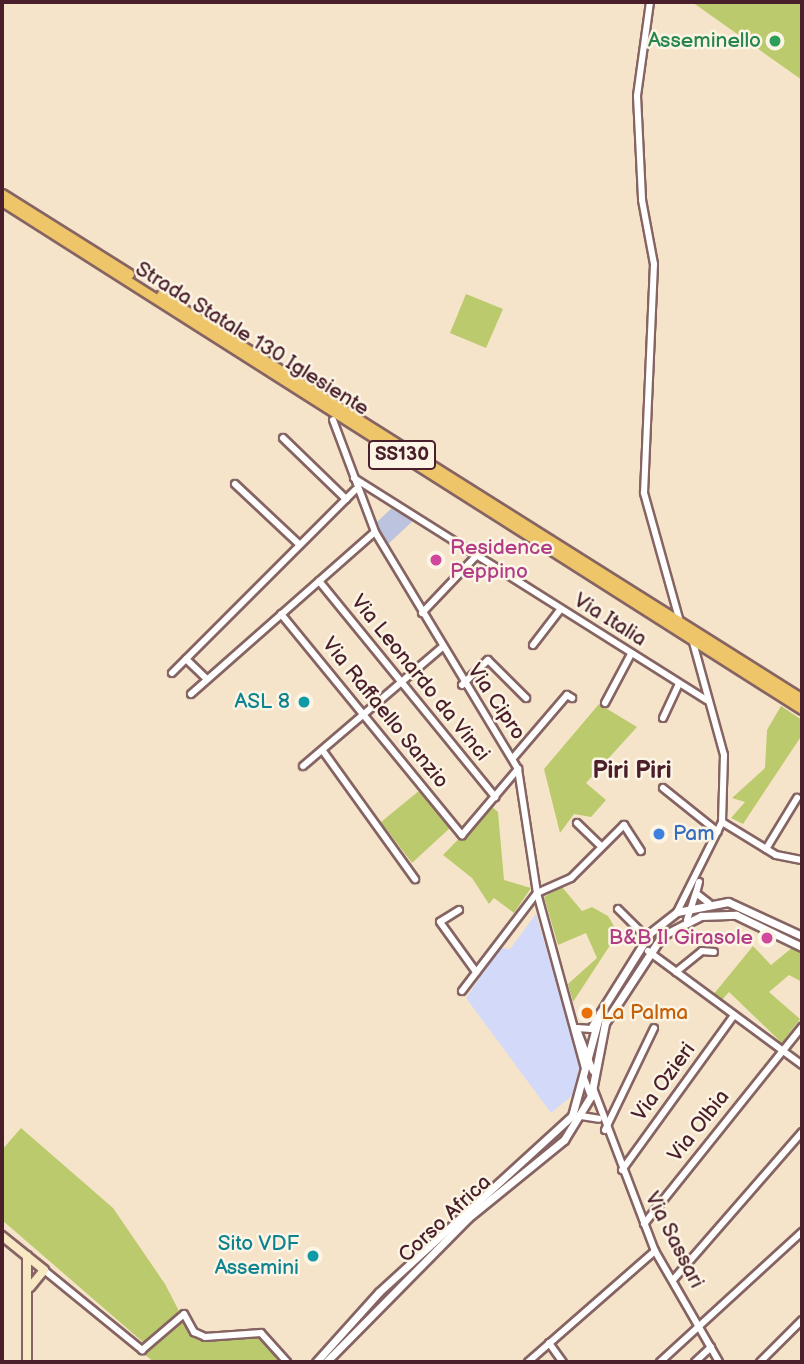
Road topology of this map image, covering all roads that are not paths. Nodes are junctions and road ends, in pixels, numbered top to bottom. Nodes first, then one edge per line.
1 (650, 2) edge
2 (2, 194) edge
3 (2, 201) edge
4 (333, 420) dead end
5 (283, 438) dead end
6 (354, 478) junction
7 (235, 484) dead end
8 (355, 490) junction
9 (346, 499) junction
10 (375, 532) junction
11 (299, 544) junction
12 (476, 556) junction
13 (319, 581) junction
14 (560, 610) junction
15 (422, 613) junction
16 (281, 614) junction
17 (680, 622) junction
18 (692, 639) junction
19 (534, 645) dead end
20 (441, 648) junction
21 (631, 654) junction
22 (186, 659) junction
23 (172, 673) dead end
24 (207, 679) junction
25 (401, 683) junction
26 (679, 683) junction
27 (462, 685) junction
28 (191, 694) dead end
29 (526, 698) dead end
30 (572, 698) dead end
31 (802, 699) edge
32 (707, 700) junction
33 (605, 703) dead end
34 (802, 709) edge
35 (365, 715) junction
36 (663, 718) dead end
37 (323, 751) junction
38 (513, 758) junction
39 (303, 766) dead end
40 (518, 769) junction
41 (663, 788) dead end
42 (495, 797) junction
43 (797, 798) dead end
44 (722, 822) junction
45 (577, 823) dead end
46 (718, 832) junction
47 (600, 845) junction
48 (766, 849) junction
49 (641, 851) dead end
50 (802, 860) edge
51 (700, 877) junction
52 (415, 879) dead end
53 (537, 893) junction
54 (696, 893) junction
55 (709, 903) junction
56 (694, 907) junction
57 (618, 909) dead end
58 (459, 910) dead end
59 (677, 912) junction
60 (687, 920) junction
61 (802, 936) edge
62 (647, 938) junction
63 (802, 947) edge
64 (648, 951) junction
65 (714, 952) dead end
66 (476, 972) junction
67 (676, 972) junction
68 (462, 991) dead end
69 (600, 1013) junction
70 (734, 1015) junction
71 (573, 1024) junction
72 (802, 1027) edge
73 (654, 1028) dead end
74 (782, 1050) junction
75 (589, 1051) junction
76 (802, 1065) edge
77 (588, 1073) junction
78 (592, 1087) junction
79 (589, 1100) junction
80 (578, 1104) junction
81 (581, 1116) junction
82 (599, 1119) junction
83 (605, 1130) junction
84 (802, 1132) edge
85 (622, 1170) junction
86 (644, 1224) junction
87 (802, 1232) edge
88 (2, 1236) edge
89 (655, 1251) junction
90 (27, 1256) junction
91 (44, 1270) junction
92 (673, 1280) junction
93 (29, 1289) junction
94 (802, 1320) edge
95 (700, 1327) junction
96 (549, 1343) junction
97 (711, 1347) junction
98 (27, 1362) edge
99 (287, 1362) edge
100 (316, 1362) edge
101 (326, 1362) edge
102 (527, 1362) edge
103 (563, 1362) edge
104 (660, 1362) edge
105 (695, 1362) edge
106 (719, 1362) edge
107 (760, 1362) edge

1 - 17 street
2 - 17 main road, Strada Statale 130 Iglesiente / SS130
3 - 18 main road, Strada Statale 130 Iglesiente / SS130
4 - 6 street, Via Cipro
5 - 9 street
6 - 8 street, Via Cipro
6 - 12 street, Via Italia
7 - 11 street
8 - 9 street
8 - 10 street, Via Cipro
9 - 11 street
10 - 13 street
10 - 15 street, Via Cipro
11 - 22 street
12 - 14 street, Via Italia
12 - 15 street
13 - 16 street
13 - 25 street, Via Leonardo da Vinci
14 - 19 street
14 - 21 street, Via Italia
15 - 20 street, Via Cipro
16 - 24 street
16 - 35 street, Via Raffaello Sanzio
17 - 31 main road, Strada Statale 130 Iglesiente / SS130
18 - 32 street
18 - 34 main road, Strada Statale 130 Iglesiente / SS130
20 - 25 street
20 - 27 street, Via Cipro
21 - 26 street, Via Italia
21 - 33 street
22 - 23 street
22 - 24 street
24 - 28 street
25 - 35 street
25 - 42 street, Via Leonardo da Vinci
26 - 32 street, Via Italia
26 - 36 street
27 - 29 street
27 - 38 street, Via Cipro
30 - 38 street
32 - 44 street
35 - 37 street
35 - 42 street, Via Raffaello Sanzio
37 - 39 street
37 - 52 street
38 - 40 street, Via Cipro
40 - 42 street
40 - 53 street, Via Cipro
41 - 46 street
43 - 48 street
44 - 46 street
44 - 48 street
45 - 47 street
46 - 51 street
47 - 49 street
47 - 53 street
48 - 50 street
51 - 54 street
51 - 59 street
53 - 66 street
53 - 71 street, Via Cipro
54 - 55 street
54 - 56 street
55 - 56 street, Corso Africa
55 - 61 street, Corso Africa
56 - 59 street, Corso Africa
56 - 60 street, Corso Africa
57 - 62 street
58 - 66 street
59 - 62 street, Corso Africa
60 - 63 street
60 - 64 street, Corso Africa
62 - 69 street, Corso Africa
64 - 67 street
64 - 77 street, Corso Africa
65 - 67 street
66 - 68 street
67 - 70 street
69 - 71 street
69 - 75 street, Corso Africa
70 - 74 street
70 - 85 street, Via Ozieri
71 - 75 street, Via Cipro
71 - 77 street, Via Cipro
72 - 74 street, Via Olbia
73 - 83 street
74 - 76 street
74 - 86 street, Via Olbia
75 - 77 street, Corso Africa
77 - 78 street, Corso Africa
77 - 79 street, Via Sassari
77 - 80 street, Corso Africa
78 - 79 street, Corso Africa
78 - 83 street, Via Sassari
79 - 80 street
79 - 81 street, Corso Africa
79 - 82 street, Via Sassari
80 - 100 street, Corso Africa
81 - 82 street
81 - 101 street, Corso Africa
82 - 83 street, Via Sassari
83 - 85 street, Via Sassari
84 - 92 street
85 - 86 street, Via Sassari
86 - 89 street, Via Sassari
87 - 95 street
88 - 90 main road
89 - 92 street, Via Sassari
89 - 96 street
90 - 91 main road
90 - 93 main road
91 - 93 main road
91 - 99 street
92 - 95 street, Via Sassari
93 - 98 main road
94 - 107 street
95 - 97 street, Via Sassari
95 - 104 street
96 - 102 street
96 - 103 street
97 - 105 street
97 - 106 street, Via Sassari

